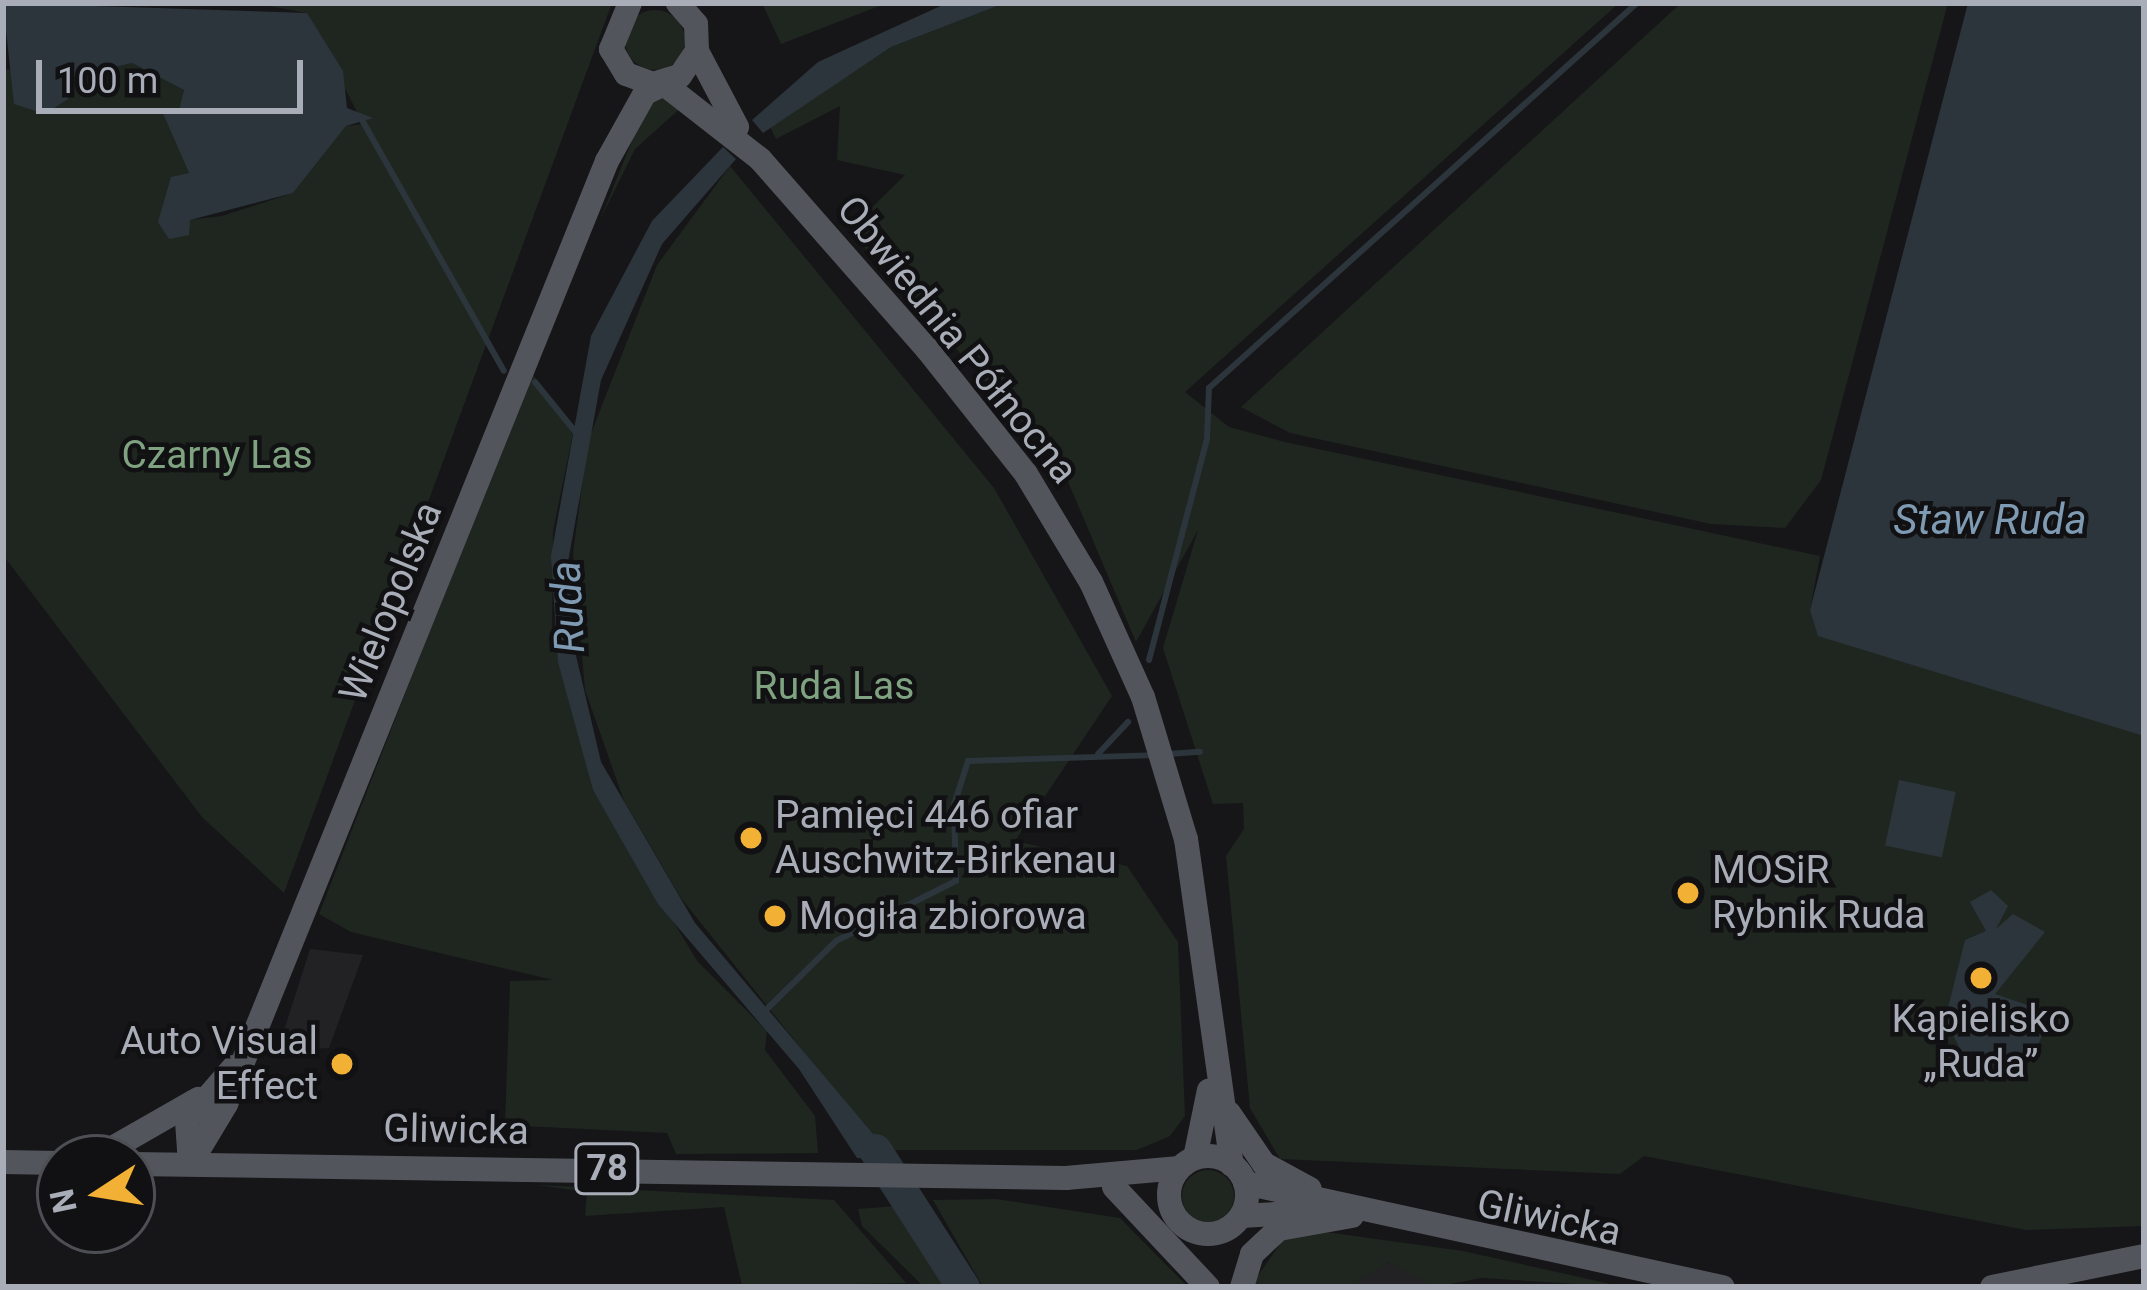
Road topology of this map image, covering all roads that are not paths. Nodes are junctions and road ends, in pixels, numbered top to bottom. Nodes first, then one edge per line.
1 (630, 3) edge
2 (686, 8) edge
3 (697, 51) junction
4 (617, 64) junction
5 (660, 84) junction
6 (724, 120) junction
7 (607, 161) junction
8 (1214, 1057) junction
9 (234, 1066) junction
10 (1220, 1096) junction
11 (198, 1099) junction
12 (221, 1114) junction
13 (137, 1134) edge
14 (250, 1161) junction
15 (3, 1162) edge
16 (36, 1162) edge
17 (1187, 1163) junction
18 (156, 1164) edge
19 (190, 1164) junction
20 (1239, 1174) junction
21 (1066, 1178) junction
22 (1114, 1187) junction
23 (1170, 1206) junction
24 (1360, 1215) junction
25 (1236, 1222) junction
26 (1198, 1234) junction
27 (2144, 1256) edge
28 (1208, 1287) edge
29 (1220, 1287) edge
30 (1237, 1287) edge
31 (1723, 1287) edge
32 (1992, 1287) edge

1 - 4 main road, Wielopolska
2 - 3 main road, Obwiednia Północna
3 - 5 main road, Wielopolska
3 - 6 main road, Obwiednia Północna
4 - 5 main road, Obwiednia Północna
4 - 7 main road, Wielopolska
5 - 6 main road, Obwiednia Północna
5 - 7 main road, Wielopolska
6 - 8 main road, Obwiednia Północna
7 - 9 main road, Wielopolska
8 - 10 main road, Obwiednia Północna
8 - 17 main road, Obwiednia Północna
9 - 11 main road, Wielopolska
9 - 12 main road, Wielopolska
10 - 20 main road, Obwiednia Północna
10 - 24 main road
11 - 13 main road, Wielopolska
11 - 19 main road
12 - 14 main road
12 - 19 main road, Wielopolska
14 - 19 main road, Gliwicka / 78
14 - 21 main road, Gliwicka / 78
15 - 16 main road
17 - 20 main road, 78
17 - 21 main road, Gliwicka / 78
17 - 23 main road, Obwiednia Północna
18 - 19 main road, Gliwicka / 78
20 - 24 main road, Gliwicka / 78
20 - 25 main road, Obwiednia Północna
21 - 22 main road, Gliwicka / 78
22 - 23 main road, Gliwicka / 78
22 - 28 main road
23 - 26 main road, 78
24 - 25 main road, Gliwicka / 78
24 - 30 main road
24 - 31 main road, Gliwicka / 78
25 - 26 main road, 78
25 - 30 main road
26 - 29 main road
27 - 32 main road

